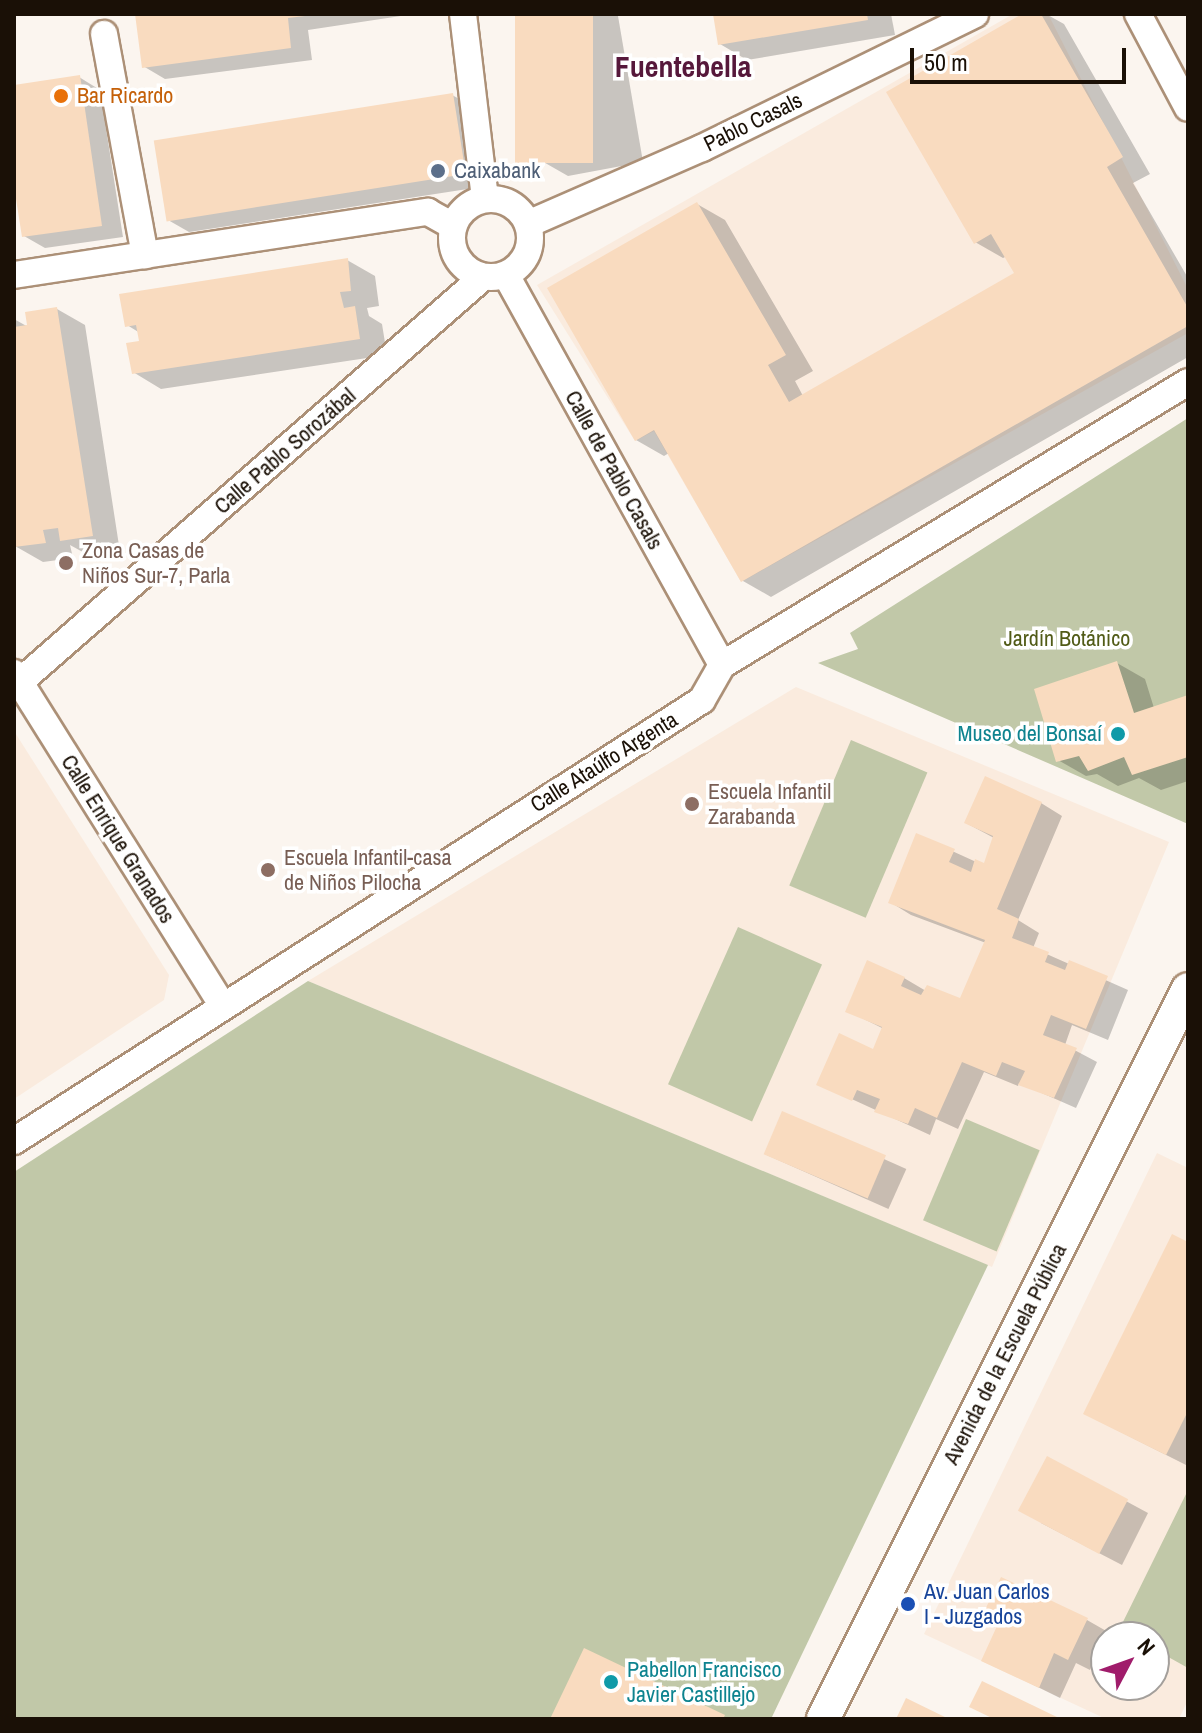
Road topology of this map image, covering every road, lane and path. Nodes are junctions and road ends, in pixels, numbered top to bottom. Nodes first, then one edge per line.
1 (463, 14) edge
2 (975, 14) edge
3 (1138, 14) edge
4 (104, 34) dead end
5 (1188, 108) edge
6 (485, 199) junction
7 (528, 224) junction
8 (453, 226) junction
9 (145, 255) junction
10 (14, 275) edge
11 (495, 276) junction
12 (1188, 382) edge
13 (722, 665) junction
14 (16, 681) edge
15 (1188, 989) edge
16 (222, 1005) junction
17 (14, 1141) edge
18 (823, 1719) edge

1 - 6 street
2 - 7 street, Pablo Casals
3 - 5 street
4 - 9 street
6 - 7 street
6 - 8 street
7 - 11 street
8 - 9 street
8 - 11 street
9 - 10 street
11 - 13 street, Calle de Pablo Casals
11 - 14 street, Calle Pablo Sorozábal
12 - 13 street, Calle Ataúlfo Argenta
13 - 16 street, Calle Ataúlfo Argenta
14 - 16 street, Calle Enrique Granados
15 - 18 street, Avenida de la Escuela Pública
16 - 17 street, Calle Ataúlfo Argenta

